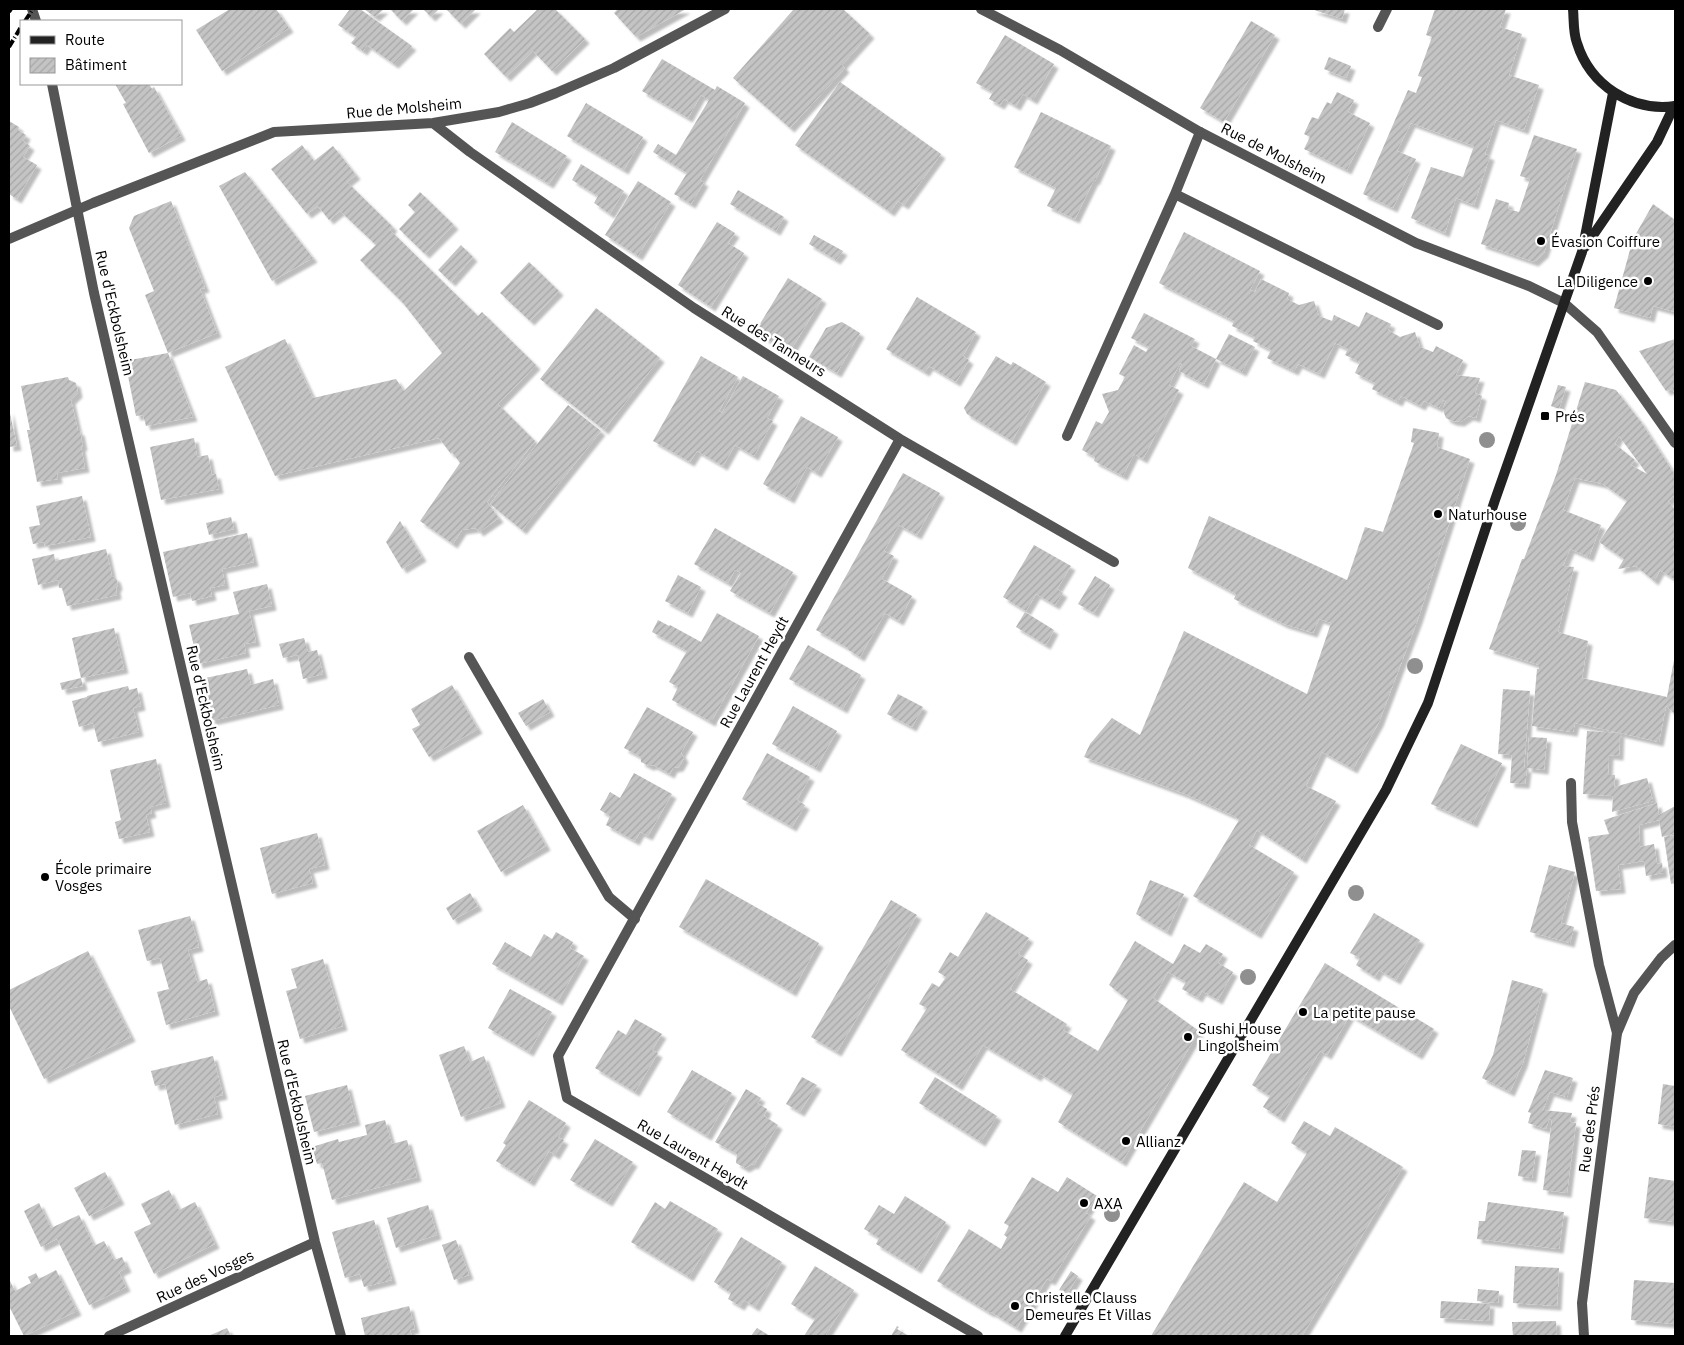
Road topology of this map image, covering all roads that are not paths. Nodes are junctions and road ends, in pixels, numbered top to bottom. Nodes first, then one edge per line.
1 (725, 9) edge
2 (981, 9) edge
3 (1387, 9) edge
4 (1573, 9) edge
5 (1378, 27) dead end
6 (52, 85) edge
7 (1613, 93) junction
8 (1674, 106) edge
9 (433, 123) junction
10 (1200, 132) junction
11 (1175, 194) junction
12 (76, 210) junction
13 (9, 239) edge
14 (1582, 252) junction
15 (1564, 303) junction
16 (1438, 325) dead end
17 (1067, 436) dead end
18 (900, 439) junction
19 (1675, 443) edge
20 (1114, 562) dead end
21 (469, 657) dead end
22 (1571, 783) dead end
23 (635, 919) junction
24 (1675, 945) edge
25 (1617, 1033) junction
26 (314, 1242) junction
27 (109, 1336) edge
28 (341, 1336) edge
29 (978, 1336) edge
30 (1065, 1336) edge
31 (1584, 1336) edge

1 - 9 street, Rue de Molsheim
2 - 10 street, Rue de Molsheim
3 - 5 street
4 - 7 main road
6 - 12 street, Rue d'Eckbolsheim
7 - 8 main road
7 - 14 main road
8 - 14 main road
9 - 12 street, Rue de Molsheim
9 - 18 street, Rue des Tanneurs
10 - 11 street
10 - 15 street, Rue de Molsheim
11 - 16 street
11 - 17 street
12 - 13 street, Rue de Molsheim
12 - 26 street, Rue d'Eckbolsheim
14 - 15 main road
15 - 19 street
15 - 30 main road
18 - 20 street, Rue des Tanneurs
18 - 23 street, Rue Laurent Heydt
21 - 23 street
22 - 25 street
23 - 29 street, Rue Laurent Heydt
24 - 25 street, Rue des Prés
25 - 31 street, Rue des Prés
26 - 27 street, Rue des Vosges
26 - 28 street, Rue d'Eckbolsheim

